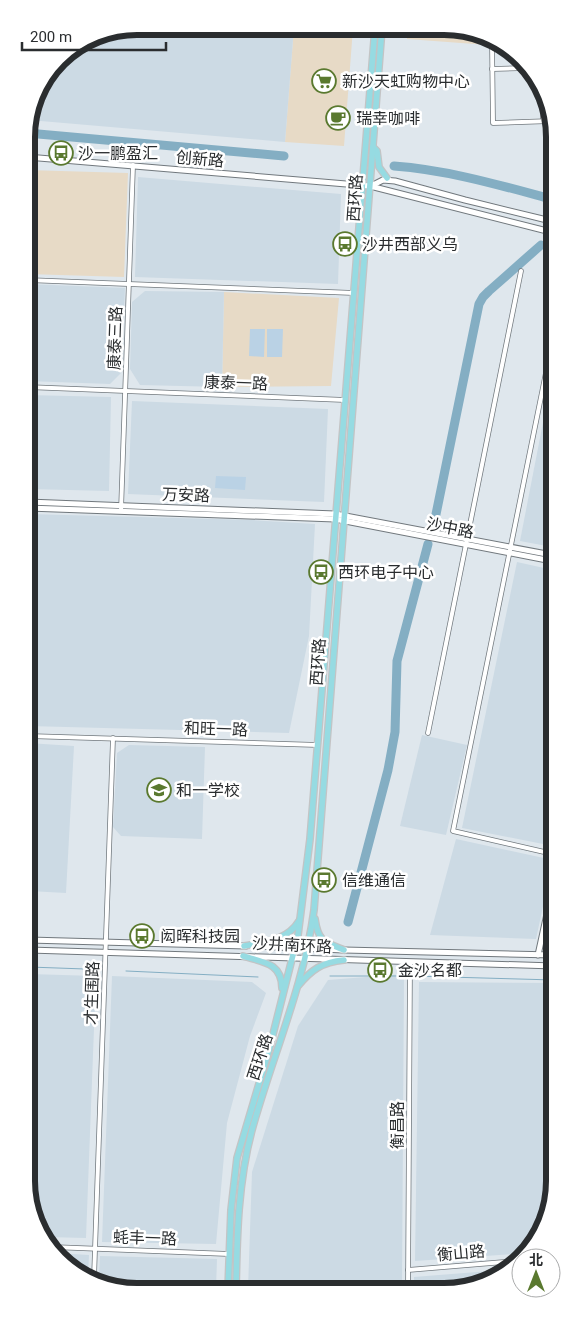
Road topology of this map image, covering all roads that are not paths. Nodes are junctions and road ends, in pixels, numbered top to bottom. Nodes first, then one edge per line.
1 (374, 35) edge
2 (381, 35) edge
3 (492, 48) edge
4 (519, 68) edge
5 (492, 69) junction
6 (543, 110) edge
7 (543, 121) joint
8 (373, 148) junction
9 (35, 158) edge
10 (133, 165) junction
11 (386, 178) dead end
12 (362, 185) junction
13 (370, 186) junction
14 (546, 220) edge
15 (546, 231) edge
16 (521, 271) dead end
17 (35, 280) edge
18 (129, 284) junction
19 (354, 293) junction
20 (546, 373) edge
21 (35, 387) edge
22 (125, 391) junction
23 (345, 400) junction
24 (35, 502) edge
25 (35, 508) edge
26 (121, 508) junction
27 (335, 517) junction
28 (343, 518) junction
29 (467, 541) junction
30 (511, 550) junction
31 (546, 554) edge
32 (546, 559) edge
33 (428, 732) dead end
34 (35, 736) edge
35 (113, 738) junction
36 (318, 745) junction
37 (546, 852) edge
38 (314, 910) junction
39 (546, 918) edge
40 (300, 919) junction
41 (35, 940) edge
42 (106, 943) junction
43 (244, 946) junction
44 (294, 948) junction
45 (307, 948) junction
46 (35, 950) edge
47 (344, 950) junction
48 (106, 953) junction
49 (538, 955) junction
50 (243, 956) junction
51 (546, 956) edge
52 (292, 958) junction
53 (304, 958) junction
54 (344, 960) junction
55 (410, 962) junction
56 (546, 966) edge
57 (296, 988) junction
58 (282, 998) junction
59 (60, 1247) edge
60 (95, 1248) junction
61 (229, 1254) junction
62 (236, 1254) junction
63 (506, 1262) edge
64 (408, 1270) junction
65 (94, 1273) edge
66 (228, 1283) edge
67 (236, 1283) edge
68 (408, 1283) edge

1 - 12 main road, 西环路
2 - 8 main road, 西环路
3 - 5 street
4 - 5 street
5 - 7 street
6 - 7 street
8 - 11 main road
8 - 13 main road, 西环路
9 - 10 street, 创新路
10 - 12 street, 创新路
10 - 18 street, 康泰三路
12 - 13 street, 创新路
12 - 19 main road, 西环路
13 - 14 street, 创新路
13 - 15 street, 创新路
13 - 28 main road, 西环路
16 - 29 street
17 - 18 street
18 - 19 street
18 - 22 street, 康泰三路
19 - 23 main road, 西环路
20 - 30 street
21 - 22 street, 康泰一路
22 - 23 street, 康泰一路
22 - 26 street, 康泰三路
23 - 27 main road, 西环路
24 - 26 street, 万安路
25 - 26 street, 万安路
26 - 27 street, 万安路
27 - 28 street, 万安路
27 - 36 main road, 西环路
28 - 29 street, 沙中路
28 - 38 main road, 西环路
29 - 30 street, 沙中路
29 - 33 street
30 - 31 street, 沙中路
30 - 32 street, 沙中路
30 - 37 street
34 - 35 street, 和旺一路
35 - 36 street, 和旺一路
35 - 42 street, 才生围路
36 - 40 main road, 西环路
38 - 45 main road, 西环路
38 - 47 main road
39 - 49 street
40 - 43 main road
40 - 44 main road, 西环路
41 - 42 street, 沙井南环路
42 - 43 street, 沙井南环路
42 - 48 street, 才生围路
43 - 44 street, 沙井南环路
44 - 45 street, 沙井南环路
44 - 52 main road, 西环路
45 - 47 street, 沙井南环路
45 - 53 main road, 西环路
46 - 48 street, 沙井南环路
47 - 49 street, 沙井南环路
48 - 50 street, 沙井南环路
48 - 60 street, 才生围路
49 - 51 street, 沙井南环路
50 - 52 street, 沙井南环路
50 - 58 main road
52 - 53 street, 沙井南环路
52 - 58 main road, 西环路
53 - 54 street, 沙井南环路
53 - 57 main road, 西环路
54 - 55 street, 沙井南环路
54 - 57 main road
55 - 56 street, 沙井南环路
55 - 64 street, 衡昌路
57 - 62 main road, 西环路
58 - 61 main road, 西环路
59 - 60 street, 蚝丰一路
60 - 61 street, 蚝丰一路
60 - 65 street, 才生围路
61 - 62 street, 蚝丰一路
61 - 66 main road, 西环路
62 - 67 main road, 西环路
63 - 64 street, 衡山路
64 - 68 street, 衡昌路

